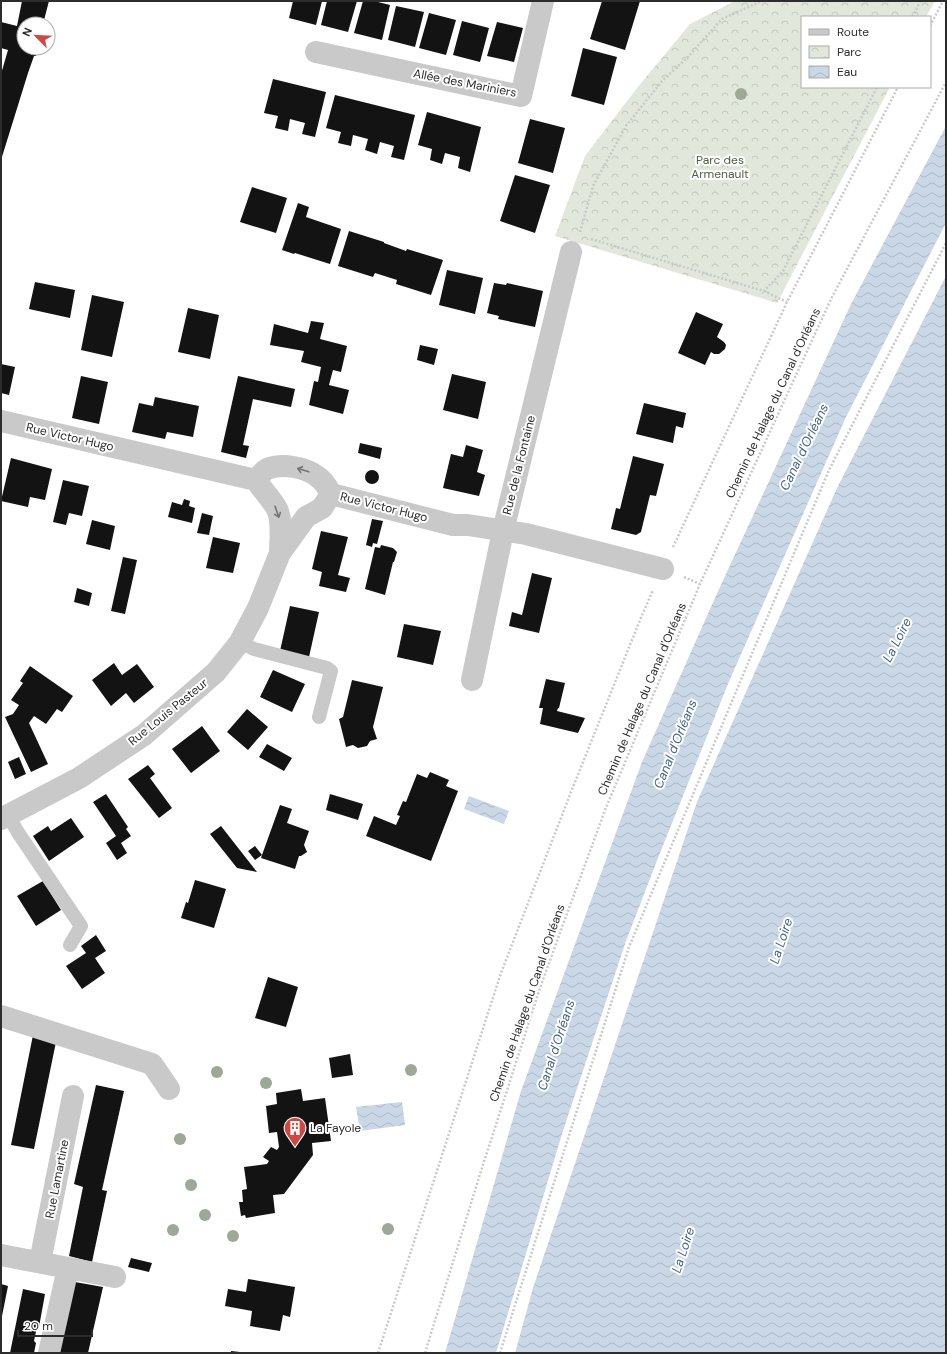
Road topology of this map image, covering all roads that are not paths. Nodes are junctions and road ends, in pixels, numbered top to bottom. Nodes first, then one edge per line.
1 (543, 1) edge
2 (316, 52) dead end
3 (575, 244) road end
4 (1, 421) edge
5 (256, 480) junction
6 (331, 494) junction
7 (503, 531) junction
8 (280, 554) junction
9 (663, 569) road end
10 (240, 642) junction
11 (472, 680) dead end
12 (319, 717) dead end
13 (5, 817) edge
14 (70, 945) dead end
15 (1, 1016) edge
16 (169, 1089) dead end
17 (73, 1096) dead end
18 (1, 1255) edge
19 (40, 1262) junction
20 (68, 1268) junction
21 (115, 1276) dead end
22 (50, 1353) edge

1 - 2 street, Allée des Mariniers
3 - 7 street, Rue de la Fontaine
4 - 5 street, Rue Victor Hugo
6 -> 5 street, Rue Victor Hugo
5 -> 8 street, Rue Louis Pasteur
6 - 7 street, Rue Victor Hugo
6 - 8 street, Rue Louis Pasteur
7 - 9 street, Rue Victor Hugo
7 - 11 street, Rue de la Fontaine
8 - 10 street, Rue Louis Pasteur
10 - 12 lane
10 - 13 street, Rue Louis Pasteur
13 - 14 lane
15 - 16 street
17 - 19 street, Rue Lamartine
18 - 19 street
19 - 20 street
20 - 21 street
20 - 22 street

